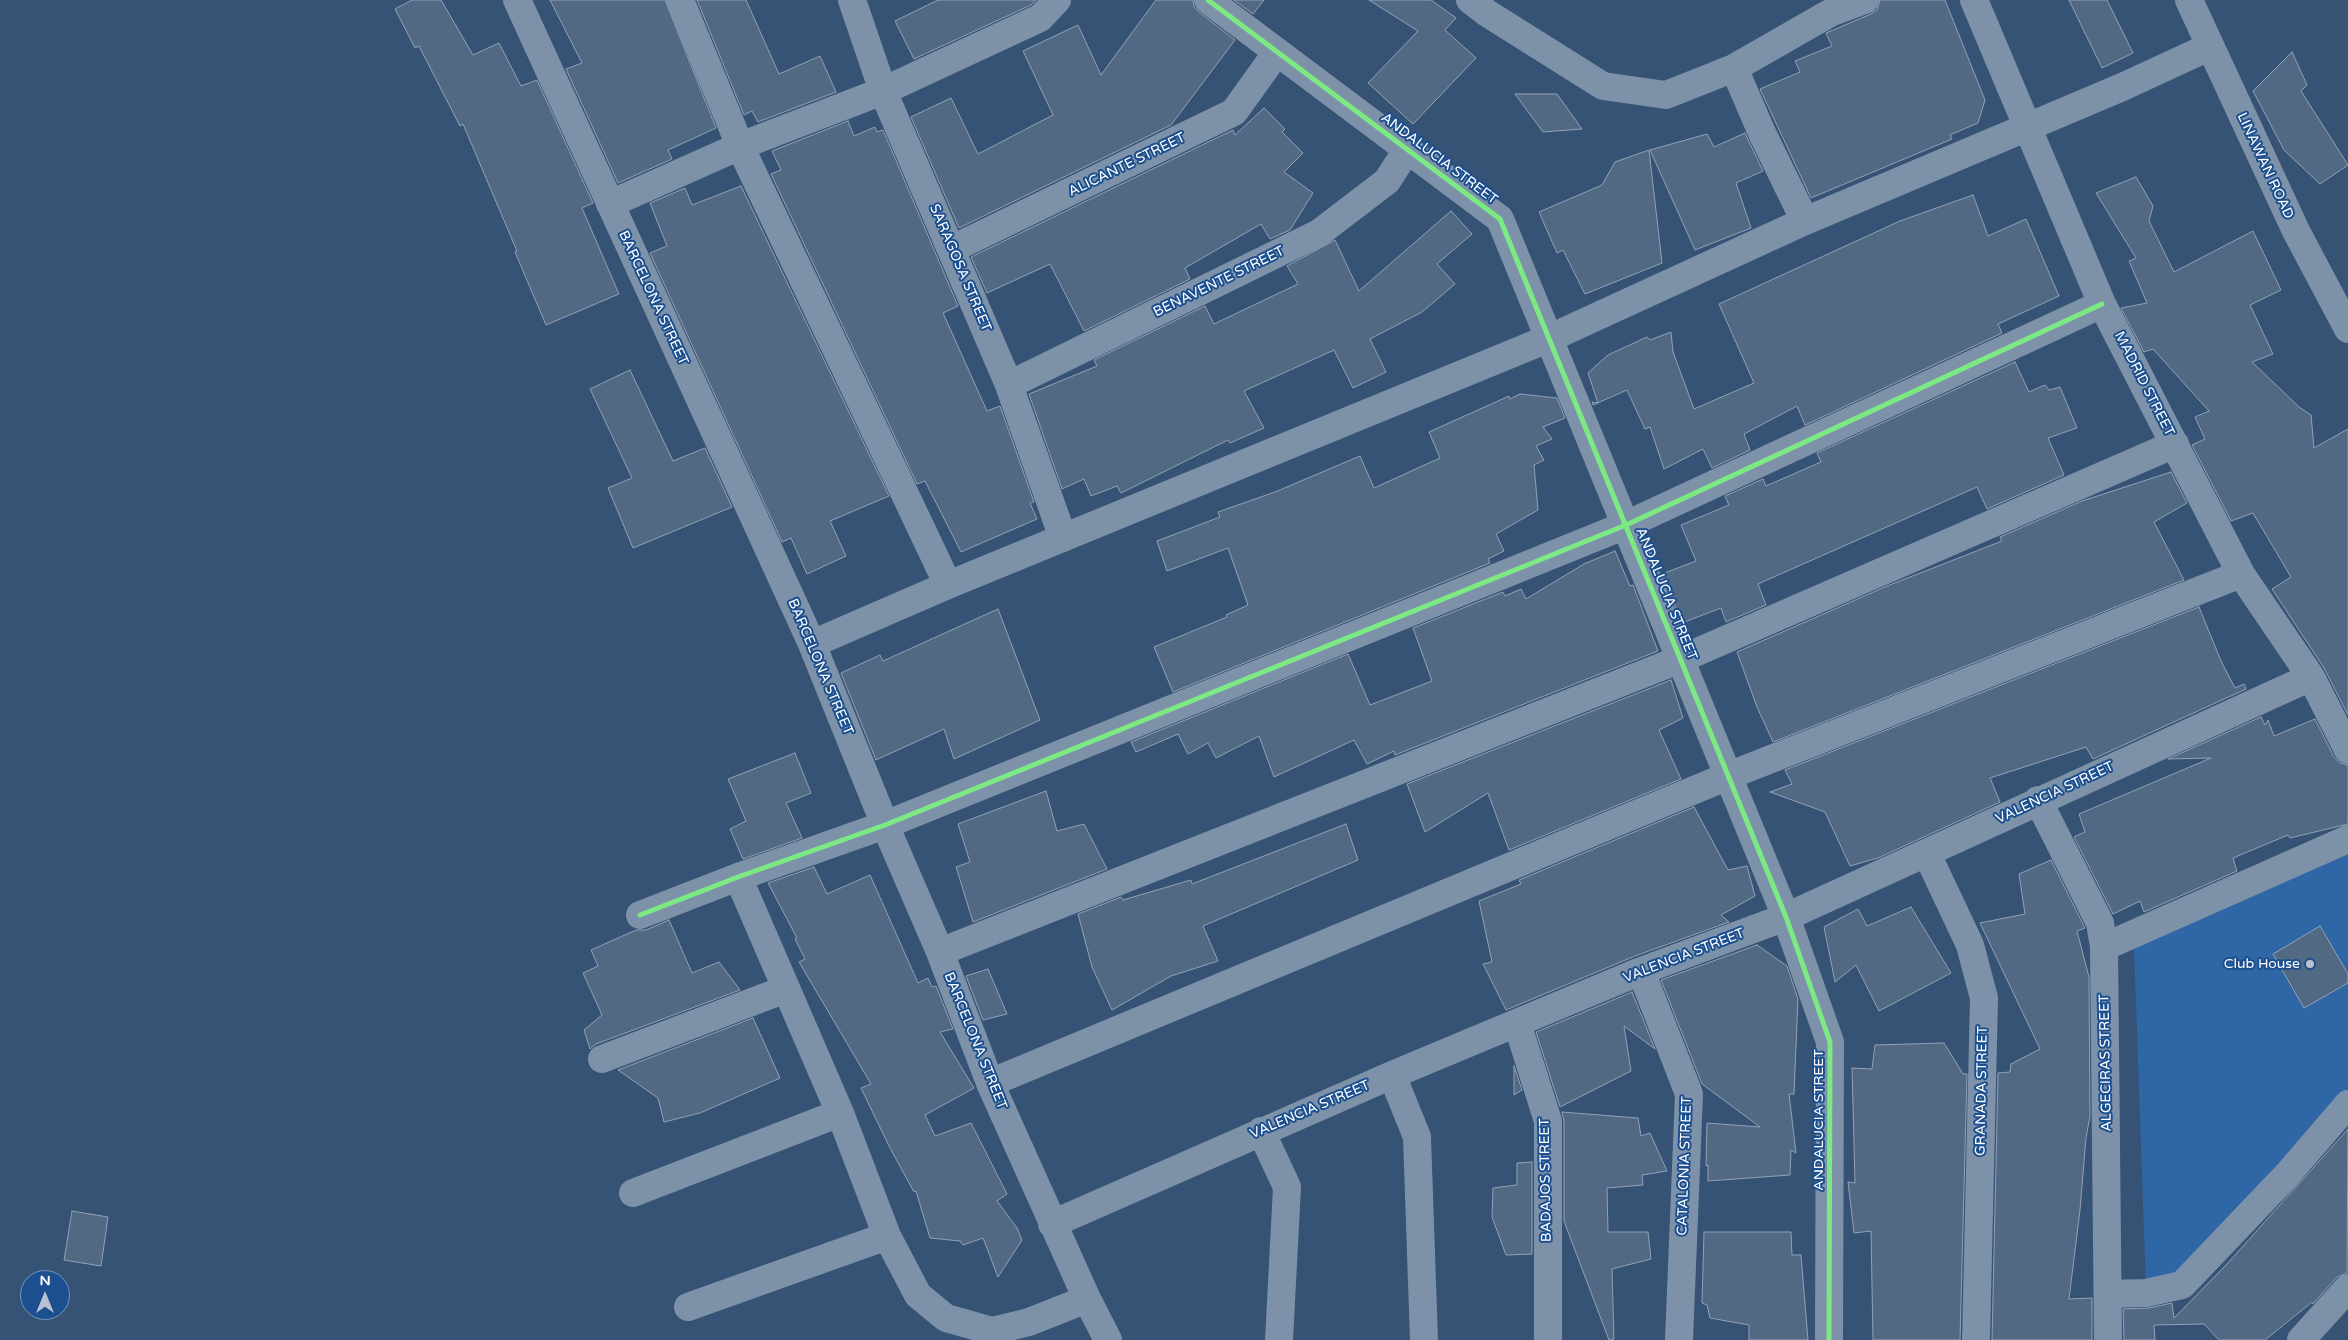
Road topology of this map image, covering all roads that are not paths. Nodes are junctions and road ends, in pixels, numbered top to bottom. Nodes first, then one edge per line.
1 (517, 0) edge
2 (680, 0) edge
3 (852, 0) edge
4 (1056, 0) edge
5 (1208, 0) edge
6 (1470, 0) edge
7 (1865, 0) edge
8 (1974, 0) edge
9 (2190, 0) edge
10 (2210, 47) junction
11 (1277, 52) junction
12 (1734, 68) junction
13 (883, 91) junction
14 (2028, 126) junction
15 (740, 146) junction
16 (1407, 150) junction
17 (610, 204) junction
18 (1806, 221) junction
19 (952, 249) junction
20 (2102, 304) junction
21 (2348, 329) edge
22 (1550, 338) junction
23 (1009, 386) junction
24 (2175, 444) junction
25 (1626, 525) junction
26 (1063, 538) junction
27 (2241, 574) junction
28 (948, 585) junction
29 (812, 644) junction
30 (1681, 659) junction
31 (2311, 677) junction
32 (2348, 750) edge
33 (1728, 776) junction
34 (2038, 800) junction
35 (885, 826) junction
36 (2348, 839) edge
37 (1927, 854) junction
38 (738, 877) junction
39 (640, 915) dead end
40 (1786, 917) junction
41 (2104, 946) junction
42 (940, 952) junction
43 (1641, 971) junction
44 (786, 989) junction
45 (1517, 1023) junction
46 (602, 1059) dead end
47 (1392, 1075) junction
48 (990, 1083) junction
49 (2348, 1104) edge
50 (840, 1113) junction
51 (1261, 1131) junction
52 (633, 1193) dead end
53 (1052, 1224) junction
54 (887, 1236) junction
55 (2348, 1288) edge
56 (2109, 1294) junction
57 (1087, 1299) junction
58 (688, 1307) dead end
59 (1108, 1340) edge
60 (1279, 1340) edge
61 (1424, 1340) edge
62 (1548, 1340) edge
63 (1680, 1340) edge
64 (1829, 1340) edge
65 (1976, 1340) edge
66 (2108, 1340) edge
67 (2301, 1340) edge

1 - 17 street, BARCELONA STREET
2 - 15 street
3 - 13 street, SARAGOSA STREET
4 - 13 street
5 - 11 street, ANDALUCIA STREET
6 - 12 street
7 - 12 street
8 - 14 street, MADRID STREET
9 - 10 street, LINAWAN ROAD
10 - 14 street
10 - 21 street, LINAWAN ROAD
11 - 16 street, ANDALUCIA STREET
11 - 19 street, ALICANTE STREET
12 - 18 street
13 - 15 street
13 - 19 street, SARAGOSA STREET
14 - 18 street
14 - 20 street, MADRID STREET
15 - 17 street
15 - 28 street
16 - 22 street, ANDALUCIA STREET
16 - 23 street, BENAVENTE STREET
17 - 29 street, BARCELONA STREET
18 - 22 street
19 - 23 street, SARAGOSA STREET
20 - 24 street, MADRID STREET
20 - 25 street
22 - 25 street, ANDALUCIA STREET
22 - 26 street
23 - 26 street, SARAGOSA STREET
24 - 27 street, MADRID STREET
24 - 30 street
25 - 30 street, ANDALUCIA STREET
25 - 35 street
26 - 28 street
27 - 31 street, MADRID STREET
27 - 33 street
28 - 29 street
29 - 35 street, BARCELONA STREET
30 - 33 street, ANDALUCIA STREET
30 - 42 street
31 - 32 street, MADRID STREET
31 - 34 street, VALENCIA STREET
33 - 40 street, ANDALUCIA STREET
33 - 48 street
34 - 37 street, VALENCIA STREET
34 - 41 street, ALGECIRAS STREET
35 - 38 street
35 - 42 street, BARCELONA STREET
36 - 41 street
37 - 40 street, VALENCIA STREET
37 - 65 street, GRANADA STREET
38 - 39 street
38 - 44 street
40 - 43 street, VALENCIA STREET
40 - 64 street, ANDALUCIA STREET
41 - 56 street, ALGECIRAS STREET
42 - 48 street, BARCELONA STREET
43 - 45 street, VALENCIA STREET
43 - 63 street, CATALONIA STREET
44 - 46 street
44 - 50 street
45 - 47 street, VALENCIA STREET
45 - 62 street, BADAJOS STREET
47 - 51 street, VALENCIA STREET
47 - 61 street
48 - 53 street, BARCELONA STREET
49 - 56 street
50 - 52 street
50 - 54 street
51 - 53 street, VALENCIA STREET
51 - 60 street
53 - 57 street, BARCELONA STREET
54 - 57 street
54 - 58 street
55 - 67 street
56 - 66 street, ALGECIRAS STREET
57 - 59 street, BARCELONA STREET

